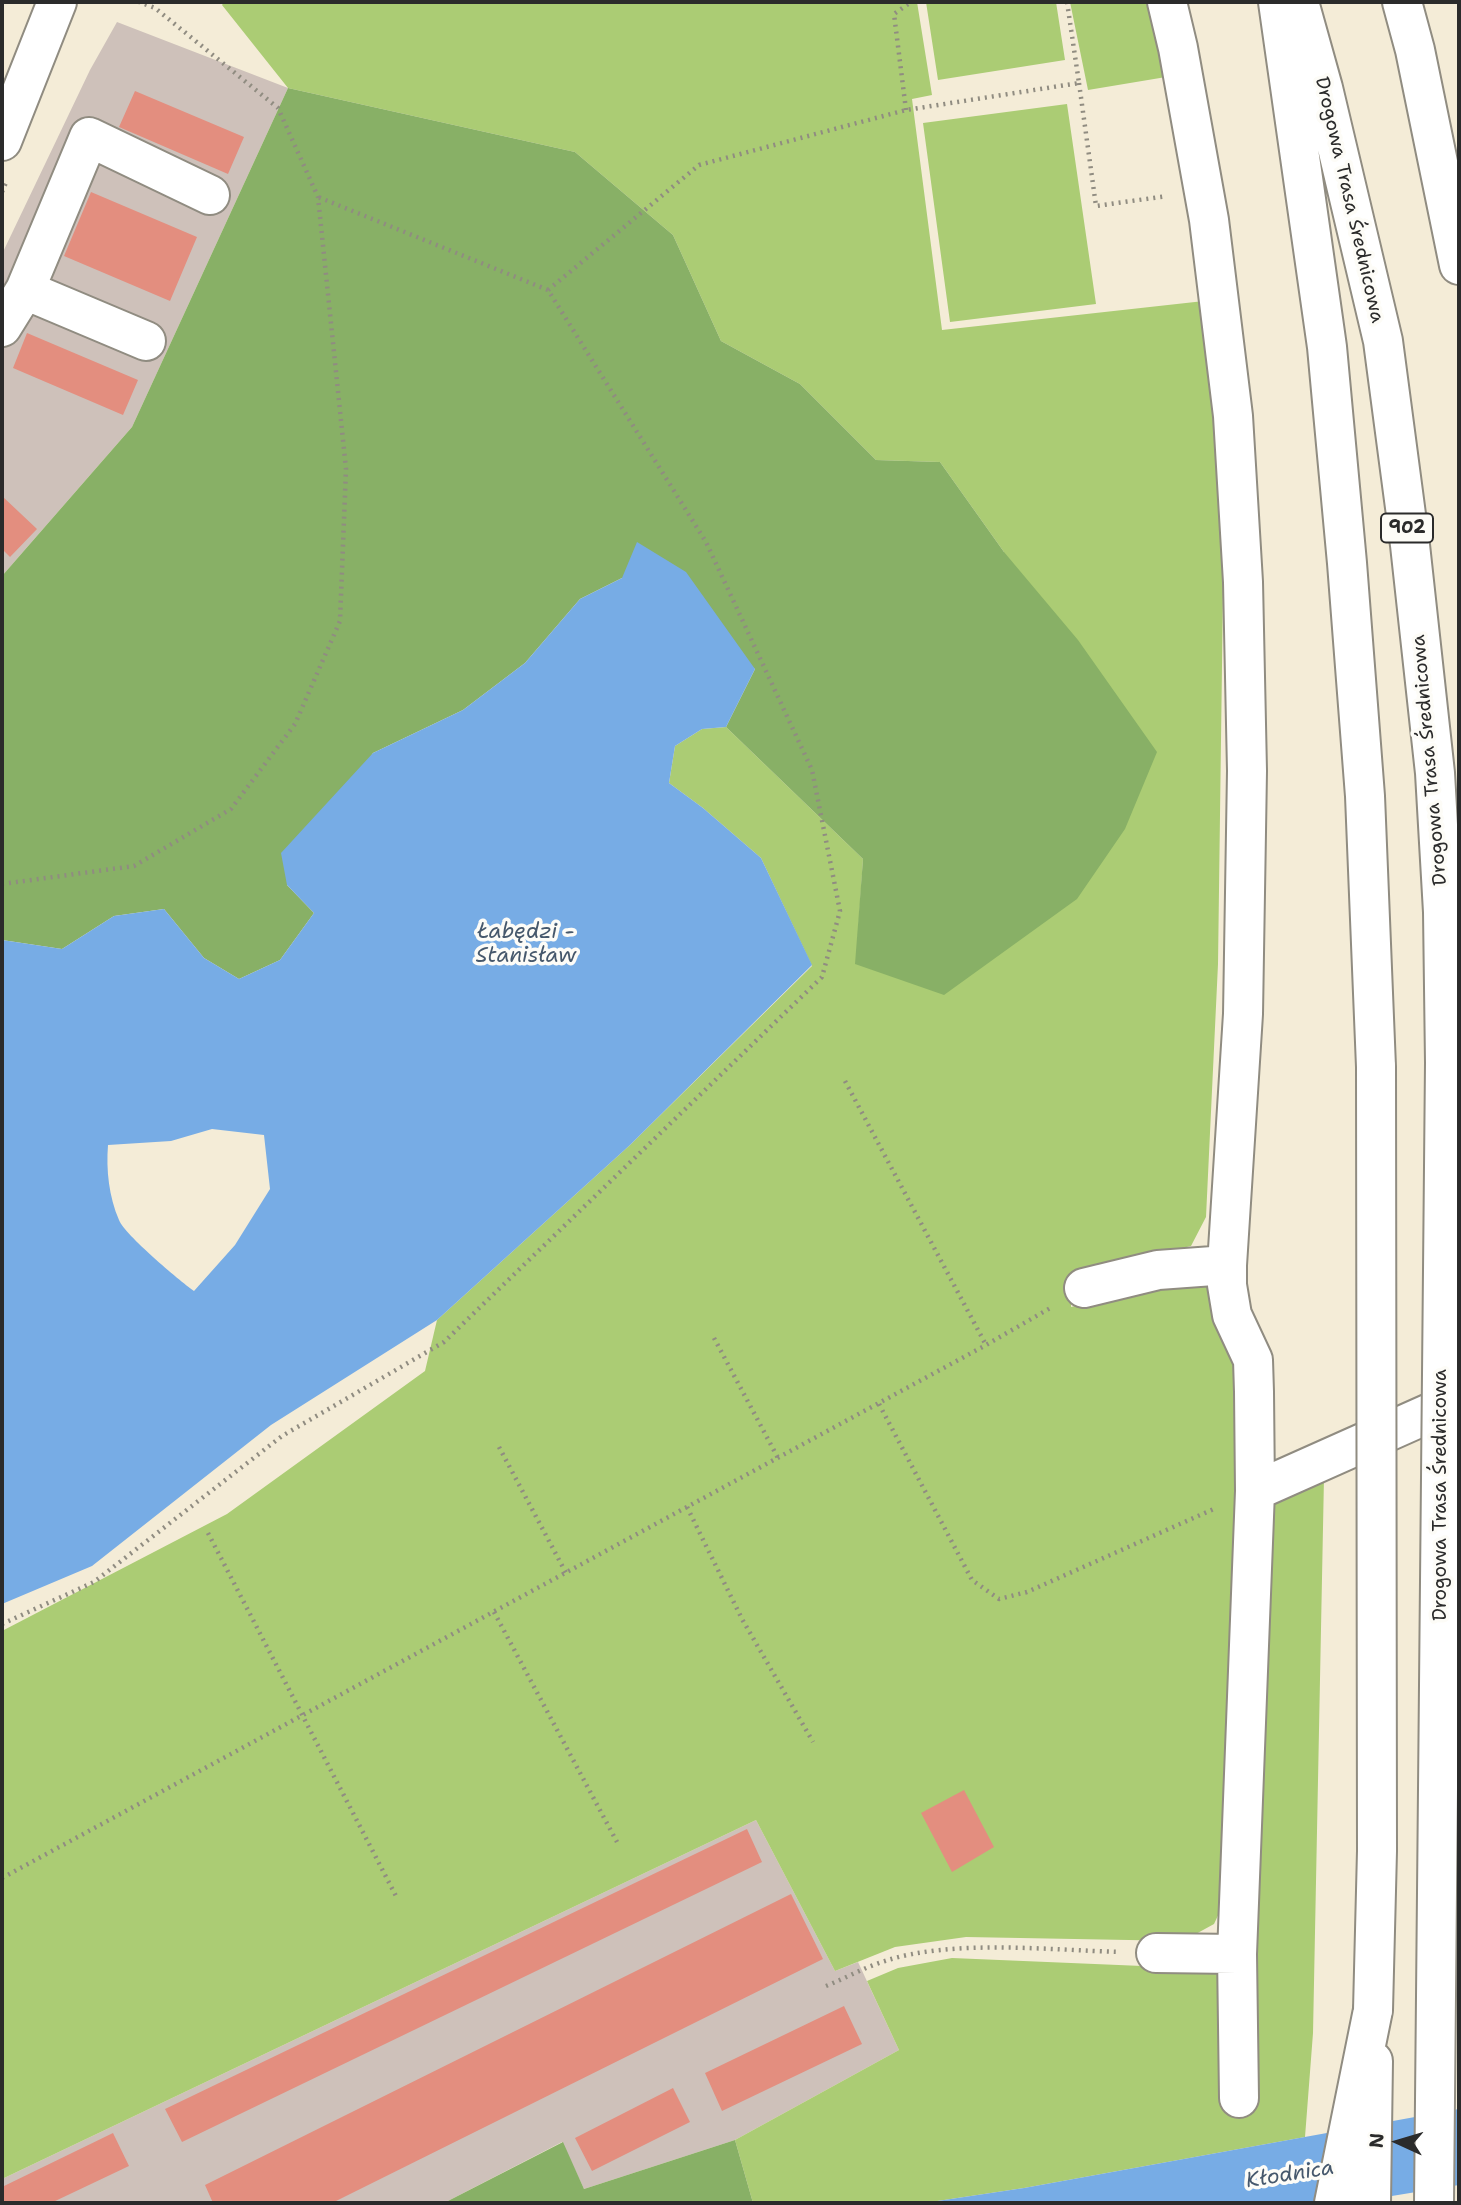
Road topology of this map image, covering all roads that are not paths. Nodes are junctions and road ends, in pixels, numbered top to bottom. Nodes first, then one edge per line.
1 (57, 2) edge
2 (1167, 2) edge
3 (1278, 2) edge
4 (1300, 2) edge
5 (1402, 2) edge
6 (2, 141) edge
7 (210, 195) dead end
8 (1459, 265) edge
9 (25, 290) junction
10 (2, 327) edge
11 (146, 341) dead end
12 (1227, 1265) junction
13 (1084, 1288) road end
14 (1459, 1400) edge
15 (1255, 1491) junction
16 (1156, 1953) road end
17 (1237, 1954) junction
18 (1373, 2010) junction
19 (1239, 2098) dead end
20 (1334, 2203) edge
21 (1371, 2203) edge
22 (1434, 2203) edge

1 - 6 main road
2 - 12 main road
3 - 18 main road, bridge
4 - 22 main road, Drogowa Trasa Średnicowa / 902, bridge
5 - 8 main road
7 - 9 main road
9 - 10 main road
9 - 11 main road
12 - 13 main road
12 - 15 main road
14 - 15 main road
15 - 17 main road
16 - 17 main road
17 - 19 main road
18 - 20 main road
18 - 21 main road

